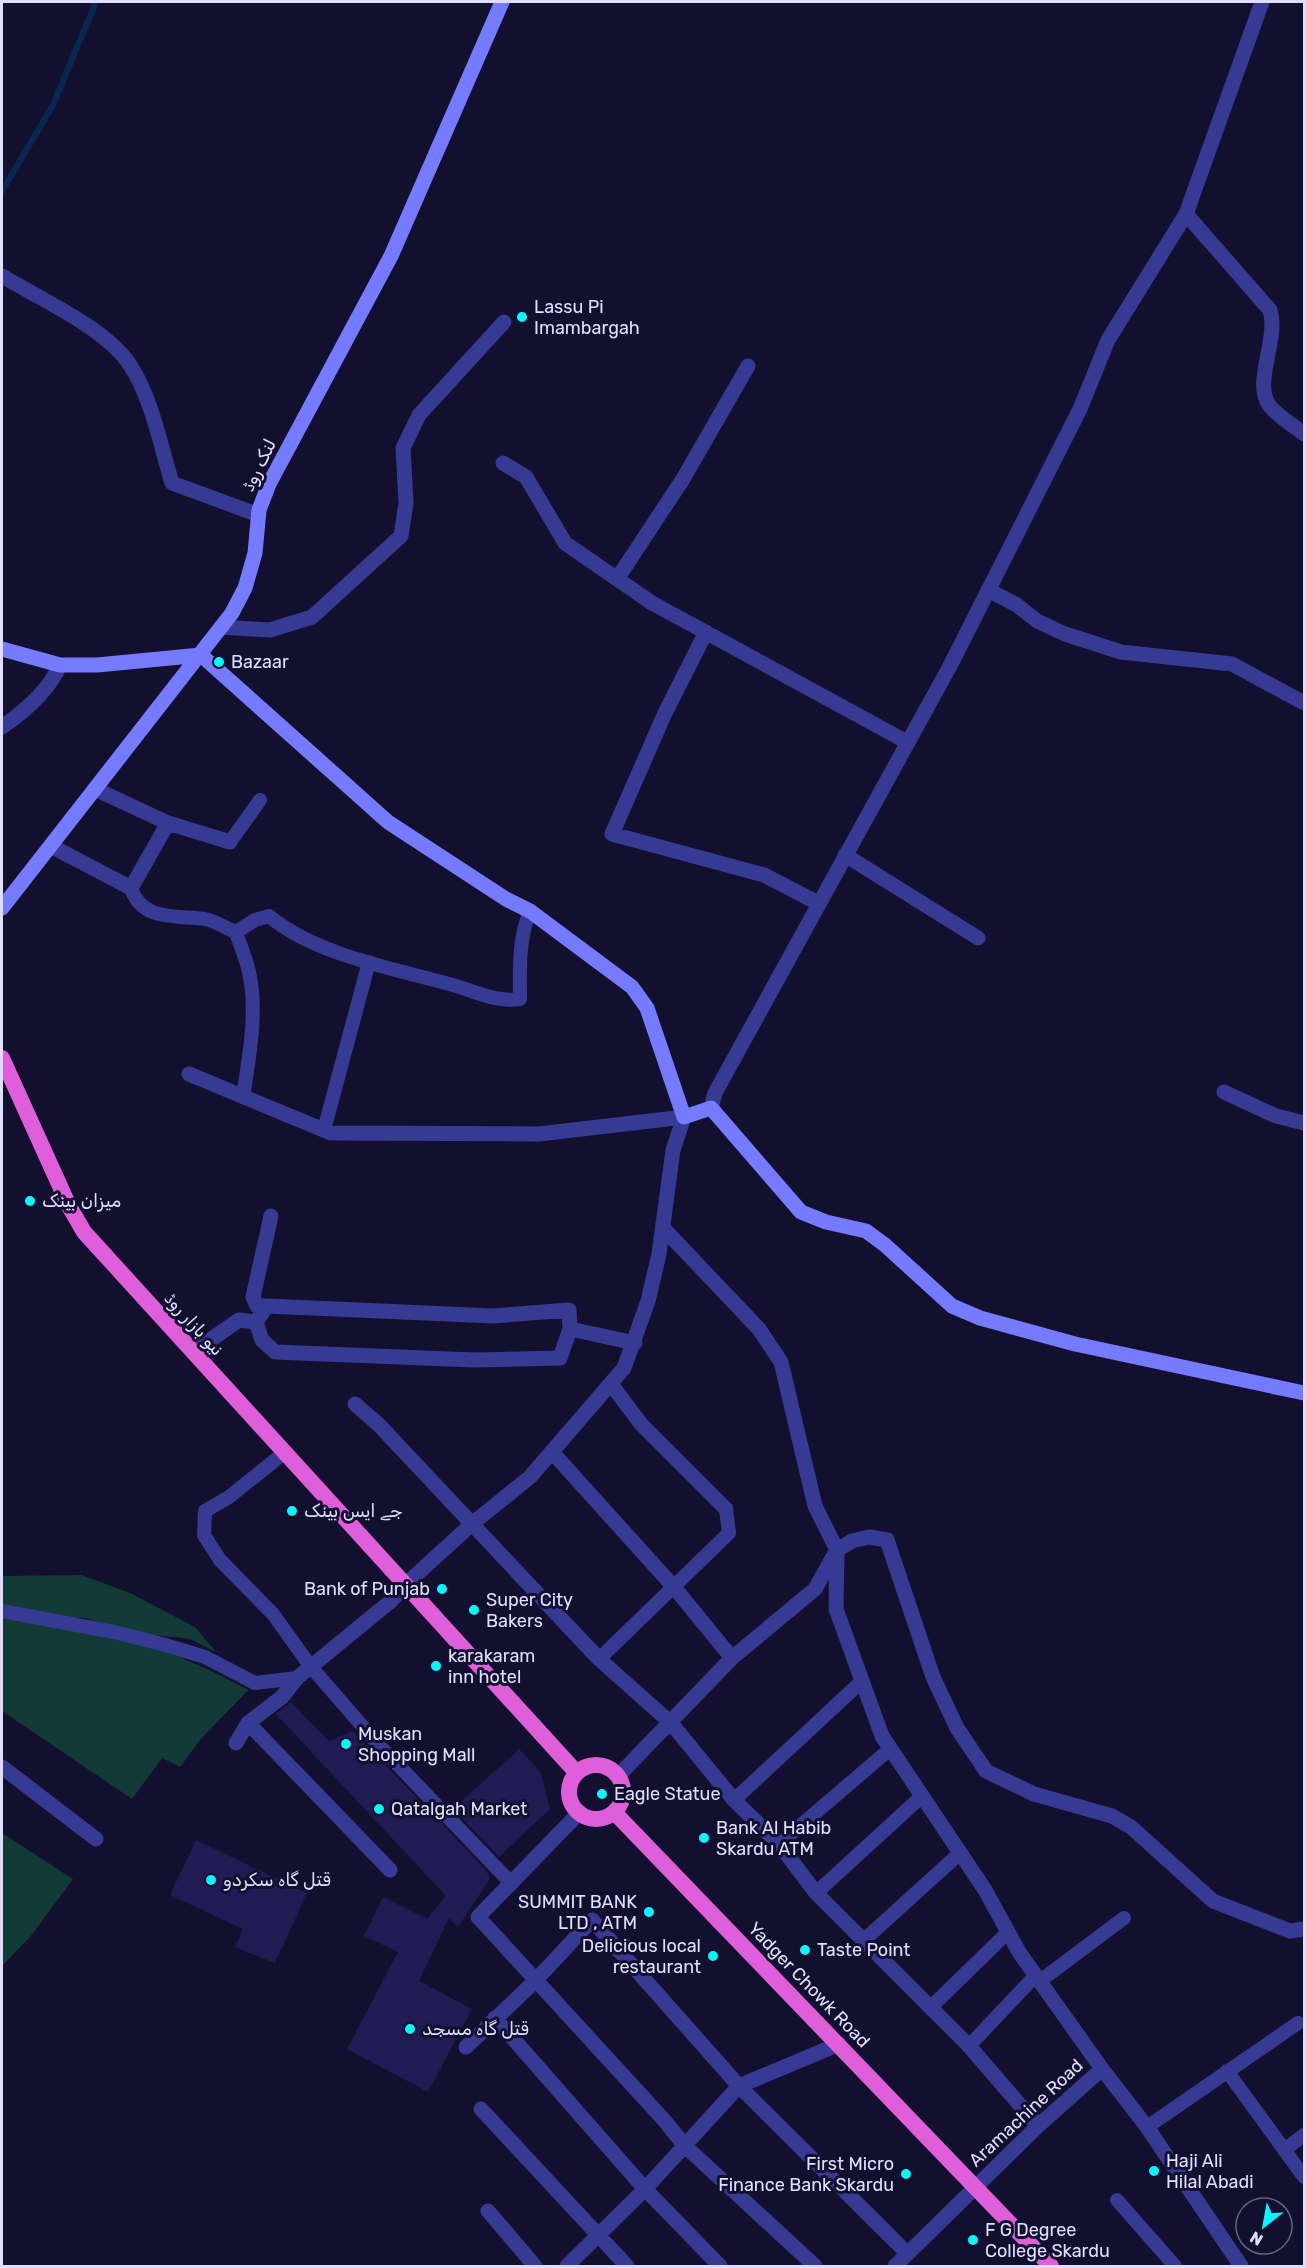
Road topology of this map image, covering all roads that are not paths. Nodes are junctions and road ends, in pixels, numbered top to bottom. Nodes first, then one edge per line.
1 (502, 2) edge
2 (1262, 2) edge
3 (1186, 214) junction
4 (2, 276) edge
5 (504, 321) dead end
6 (748, 366) dead end
7 (1305, 434) edge
8 (504, 463) dead end
9 (259, 515) junction
10 (617, 579) junction
11 (988, 590) junction
12 (221, 627) junction
13 (706, 632) junction
14 (2, 649) edge
15 (201, 655) junction
16 (60, 665) junction
17 (1305, 704) edge
18 (2, 727) edge
19 (907, 742) junction
20 (95, 789) junction
21 (260, 800) dead end
22 (168, 824) junction
23 (230, 842) joint
24 (51, 846) junction
25 (845, 855) junction
26 (131, 888) junction
27 (818, 903) junction
28 (2, 908) edge
29 (530, 911) junction
30 (236, 932) junction
31 (978, 938) dead end
32 (369, 962) junction
33 (2, 1058) edge
34 (189, 1074) dead end
35 (1224, 1092) dead end
36 (243, 1097) junction
37 (711, 1107) junction
38 (684, 1117) junction
39 (1305, 1123) edge
40 (324, 1130) junction
41 (270, 1216) dead end
42 (664, 1229) junction
43 (267, 1306) junction
44 (256, 1322) junction
45 (570, 1329) junction
46 (634, 1343) junction
47 (193, 1352) junction
48 (611, 1384) junction
49 (1305, 1393) edge
50 (355, 1404) dead end
51 (552, 1452) junction
52 (284, 1453) junction
53 (726, 1509) joint
54 (473, 1523) junction
55 (837, 1550) junction
56 (406, 1584) junction
57 (673, 1586) junction
58 (2, 1611) edge
59 (732, 1658) junction
60 (599, 1659) junction
61 (311, 1667) junction
62 (297, 1678) junction
63 (862, 1681) junction
64 (248, 1723) junction
65 (671, 1723) junction
66 (236, 1743) dead end
67 (890, 1749) junction
68 (2, 1767) edge
69 (576, 1772) junction
70 (618, 1776) junction
71 (921, 1797) junction
72 (734, 1800) junction
73 (580, 1812) junction
74 (614, 1812) junction
75 (96, 1839) dead end
76 (779, 1844) junction
77 (960, 1853) junction
78 (390, 1870) dead end
79 (510, 1882) junction
80 (816, 1893) junction
81 (1124, 1918) dead end
82 (1305, 1929) edge
83 (1008, 1932) junction
84 (863, 1941) junction
85 (1038, 1978) junction
86 (534, 1982) junction
87 (930, 2008) junction
88 (495, 2019) junction
89 (1298, 2023) dead end
90 (839, 2044) junction
91 (969, 2046) junction
92 (466, 2047) dead end
93 (1102, 2069) junction
94 (1227, 2071) junction
95 (739, 2086) junction
96 (481, 2109) dead end
97 (1038, 2126) junction
98 (1147, 2127) junction
99 (1305, 2135) edge
100 (685, 2146) junction
101 (1284, 2150) junction
102 (1305, 2177) edge
103 (976, 2186) junction
104 (645, 2189) junction
105 (1117, 2200) dead end
106 (488, 2211) dead end
107 (598, 2236) junction
108 (907, 2253) junction
109 (535, 2266) edge
110 (567, 2266) edge
111 (627, 2266) edge
112 (720, 2266) edge
113 (815, 2266) edge
114 (895, 2266) edge
115 (1051, 2266) edge
116 (1175, 2266) edge
117 (1241, 2266) edge

1 - 9 main road, لنک روڈ
2 - 3 street
3 - 7 street
3 - 11 street
4 - 9 street
5 - 12 street
6 - 10 street
8 - 10 street
9 - 12 main road, لنک روڈ
10 - 13 street
11 - 17 street
11 - 19 street
12 - 15 main road, لنک روڈ
13 - 19 street
13 - 27 street
14 - 16 main road
15 - 16 main road
15 - 20 main road, لنک روڈ
15 - 29 main road
16 - 18 street
19 - 25 street
20 - 22 street
20 - 24 main road, لنک روڈ
21 - 23 street
22 - 23 street
22 - 26 street
24 - 26 street
24 - 28 main road, لنک روڈ
25 - 27 street
25 - 31 street
26 - 30 street
27 - 37 street
29 - 32 street
29 - 38 main road
30 - 32 street
30 - 36 street
32 - 40 street
33 - 47 highway, نیو بازار روڈ
34 - 36 street
35 - 39 street
36 - 40 street
37 - 38 main road
37 - 49 main road
38 - 40 street
38 - 42 street
41 - 43 street
42 - 46 street
42 - 55 street
43 - 44 street
43 - 45 street
44 - 45 street
44 - 47 street
45 - 46 street
46 - 48 street
47 - 52 highway, نیو بازار روڈ
48 - 51 street
48 - 53 street
50 - 54 street
51 - 54 street
51 - 57 street
52 - 56 highway, نیو بازار روڈ
52 - 61 street
53 - 57 street
54 - 56 street
54 - 60 street
55 - 59 street
55 - 63 street
55 - 82 street
56 - 61 street
56 - 69 highway
57 - 59 street
57 - 60 street
58 - 62 street
59 - 65 street
60 - 65 street
61 - 62 street
61 - 79 street
62 - 64 street
63 - 67 street
63 - 72 street
64 - 66 street
64 - 78 street
65 - 70 street
65 - 72 street
67 - 71 street
67 - 76 street
68 - 75 street
69 - 70 highway
69 - 73 highway
70 - 74 highway
71 - 77 street
71 - 80 street
72 - 76 street
73 - 74 highway
73 - 79 street
74 - 90 highway, Yadger Chowk Road
76 - 80 street
77 - 83 street
77 - 84 street
79 - 86 street
80 - 84 street
81 - 85 street
83 - 85 street
83 - 87 street
84 - 87 street
85 - 91 street
85 - 93 street
86 - 88 street
86 - 95 street
86 - 100 street
87 - 91 street
88 - 92 street
88 - 104 street
89 - 94 street
90 - 95 street
90 - 103 highway, Yadger Chowk Road
91 - 97 street
93 - 97 street, Aramachine Road
93 - 98 street
94 - 98 street
94 - 101 street
95 - 100 street
95 - 108 street
96 - 107 street
97 - 103 street, Aramachine Road
98 - 117 street
99 - 101 street
100 - 104 street
100 - 113 street
101 - 102 street
103 - 108 street, Aramachine Road
103 - 115 highway, Yadger Chowk Road
104 - 107 street
104 - 112 street
105 - 116 street
106 - 109 street
107 - 110 street
107 - 111 street
108 - 114 street, Aramachine Road

